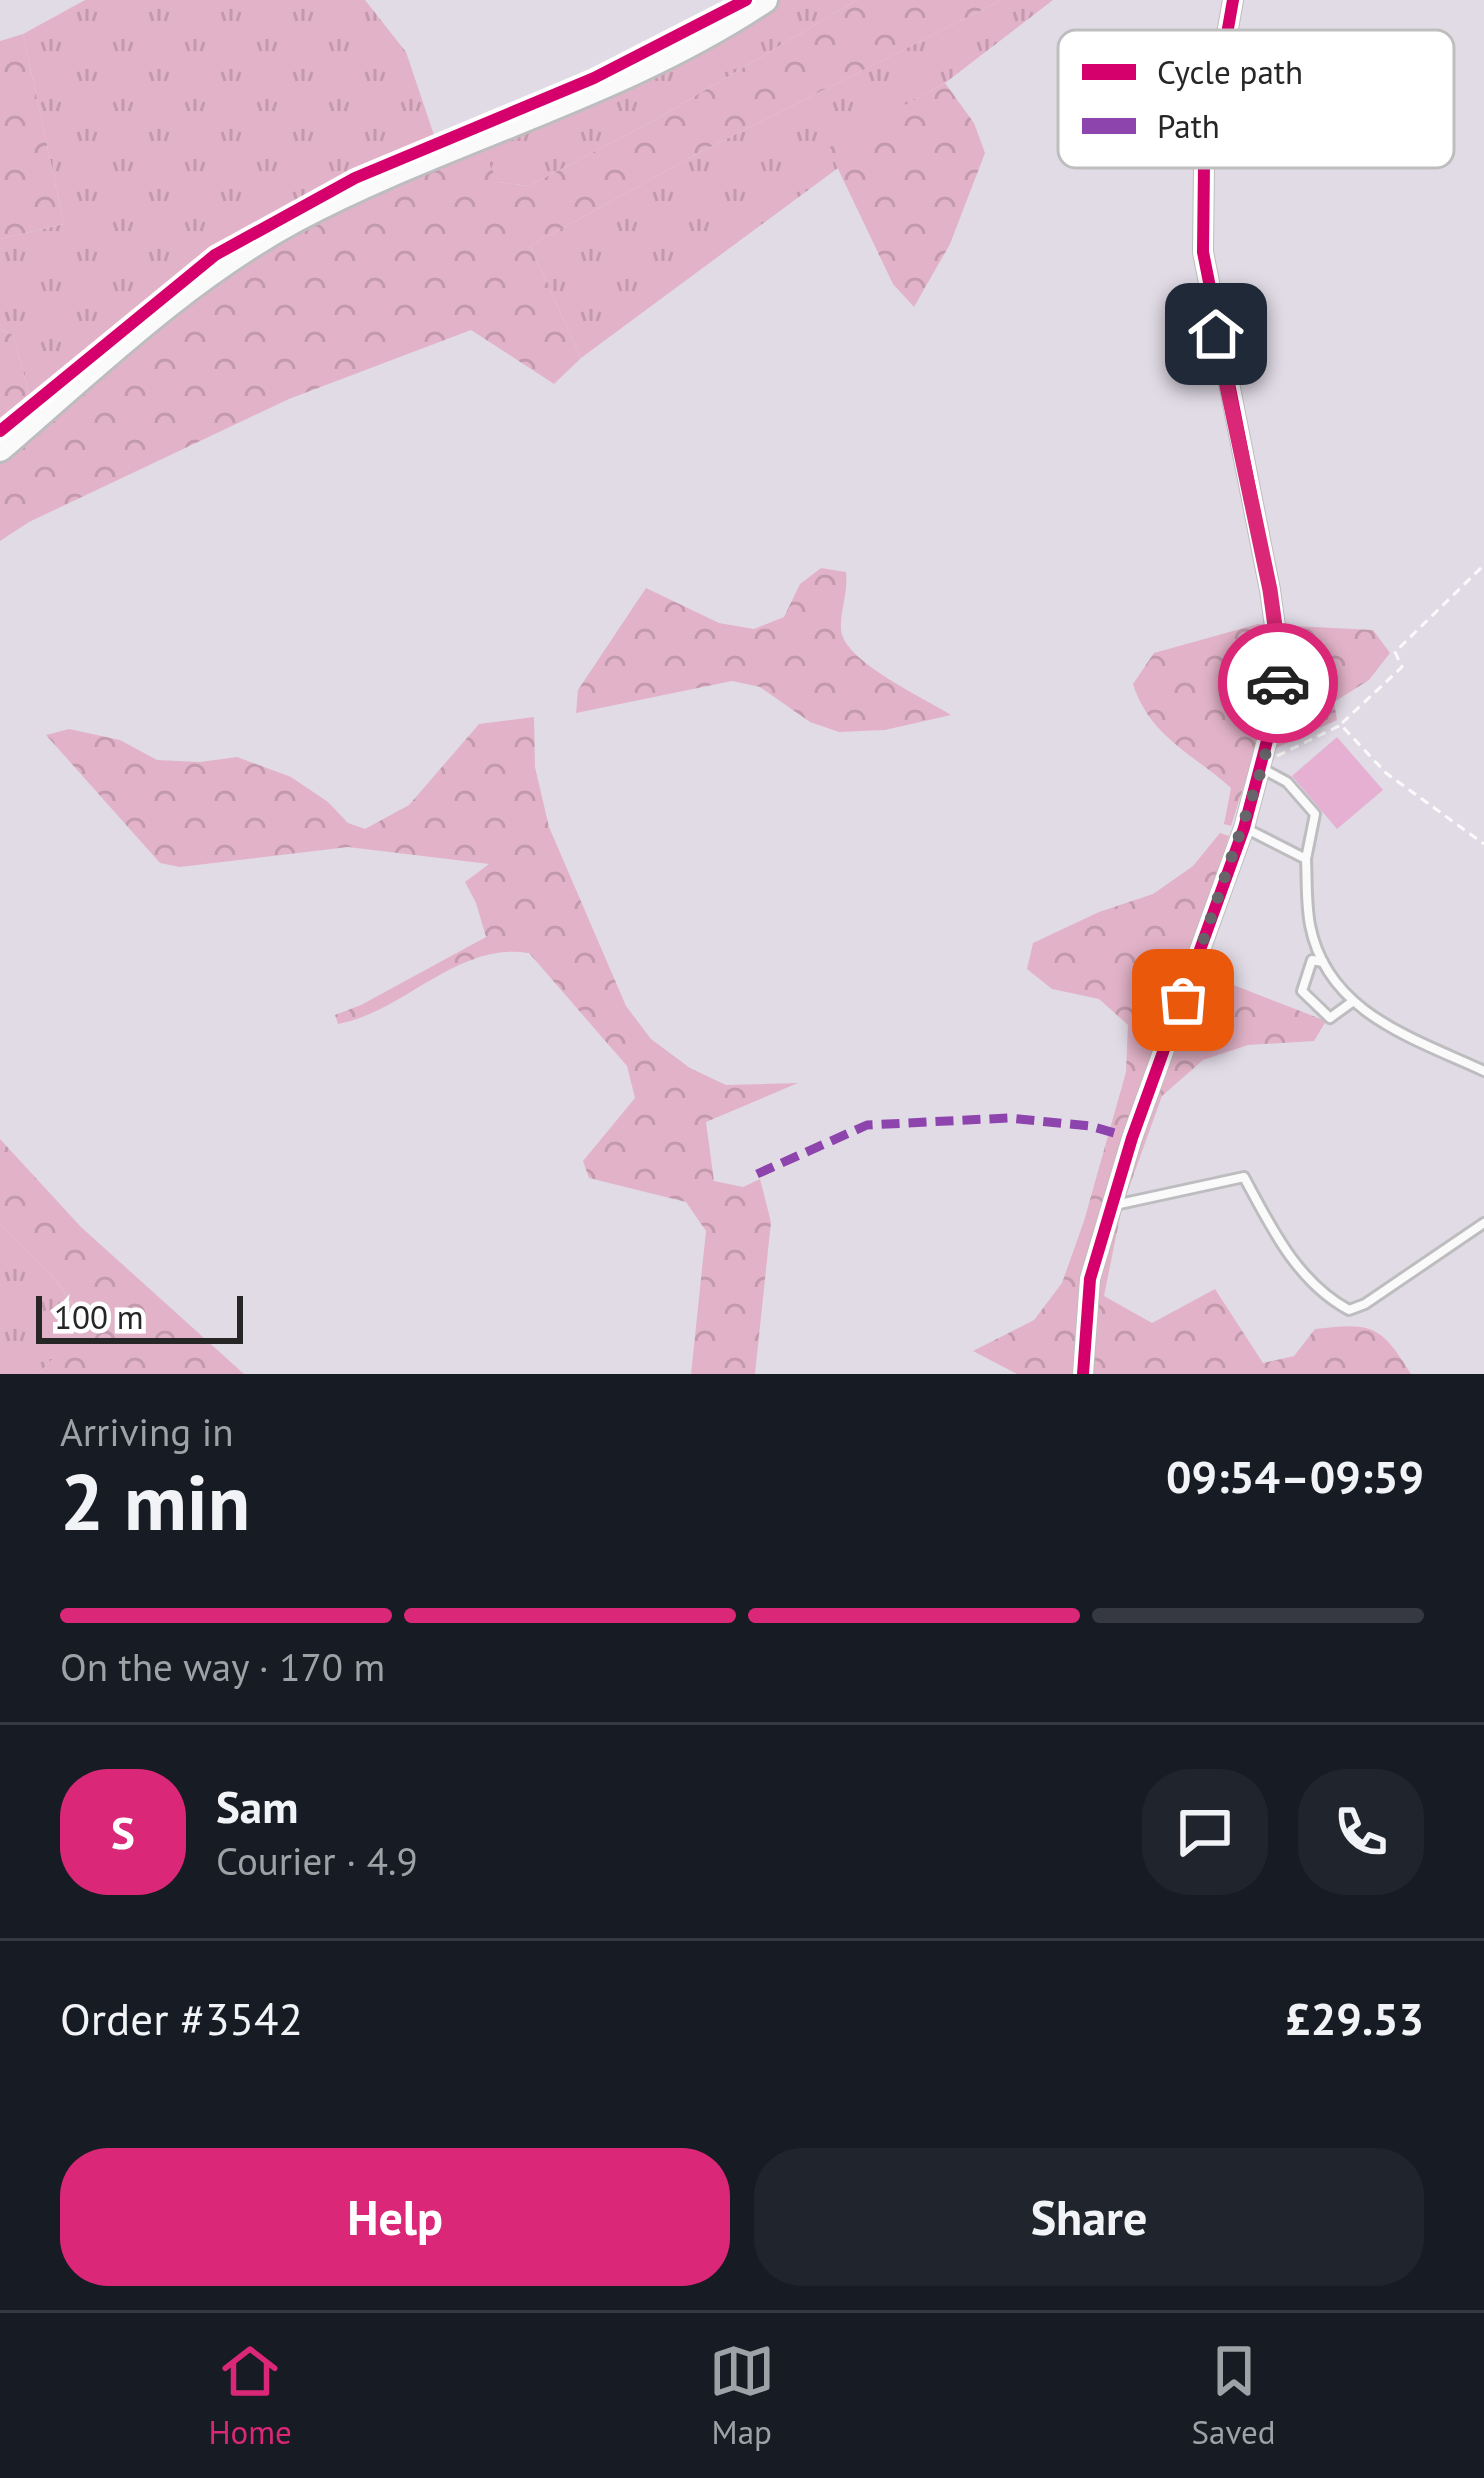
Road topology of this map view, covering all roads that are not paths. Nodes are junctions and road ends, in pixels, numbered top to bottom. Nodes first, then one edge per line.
1 (765, 0) edge
2 (1233, 0) edge
3 (1228, 30) edge
4 (1204, 168) edge
5 (0, 449) edge
6 (1263, 765) junction
7 (1244, 828) junction
8 (1306, 859) junction
9 (1323, 962) junction
10 (1352, 1003) junction
11 (1484, 1072) edge
12 (1114, 1205) junction
13 (1484, 1223) edge
14 (1083, 1374) edge

1 - 5 main road
2 - 3 street
4 - 6 street
6 - 7 street
6 - 8 lane
7 - 8 lane
7 - 12 street
8 - 9 lane
9 - 10 lane
9 - 10 lane
10 - 11 lane
12 - 13 lane
12 - 14 street

